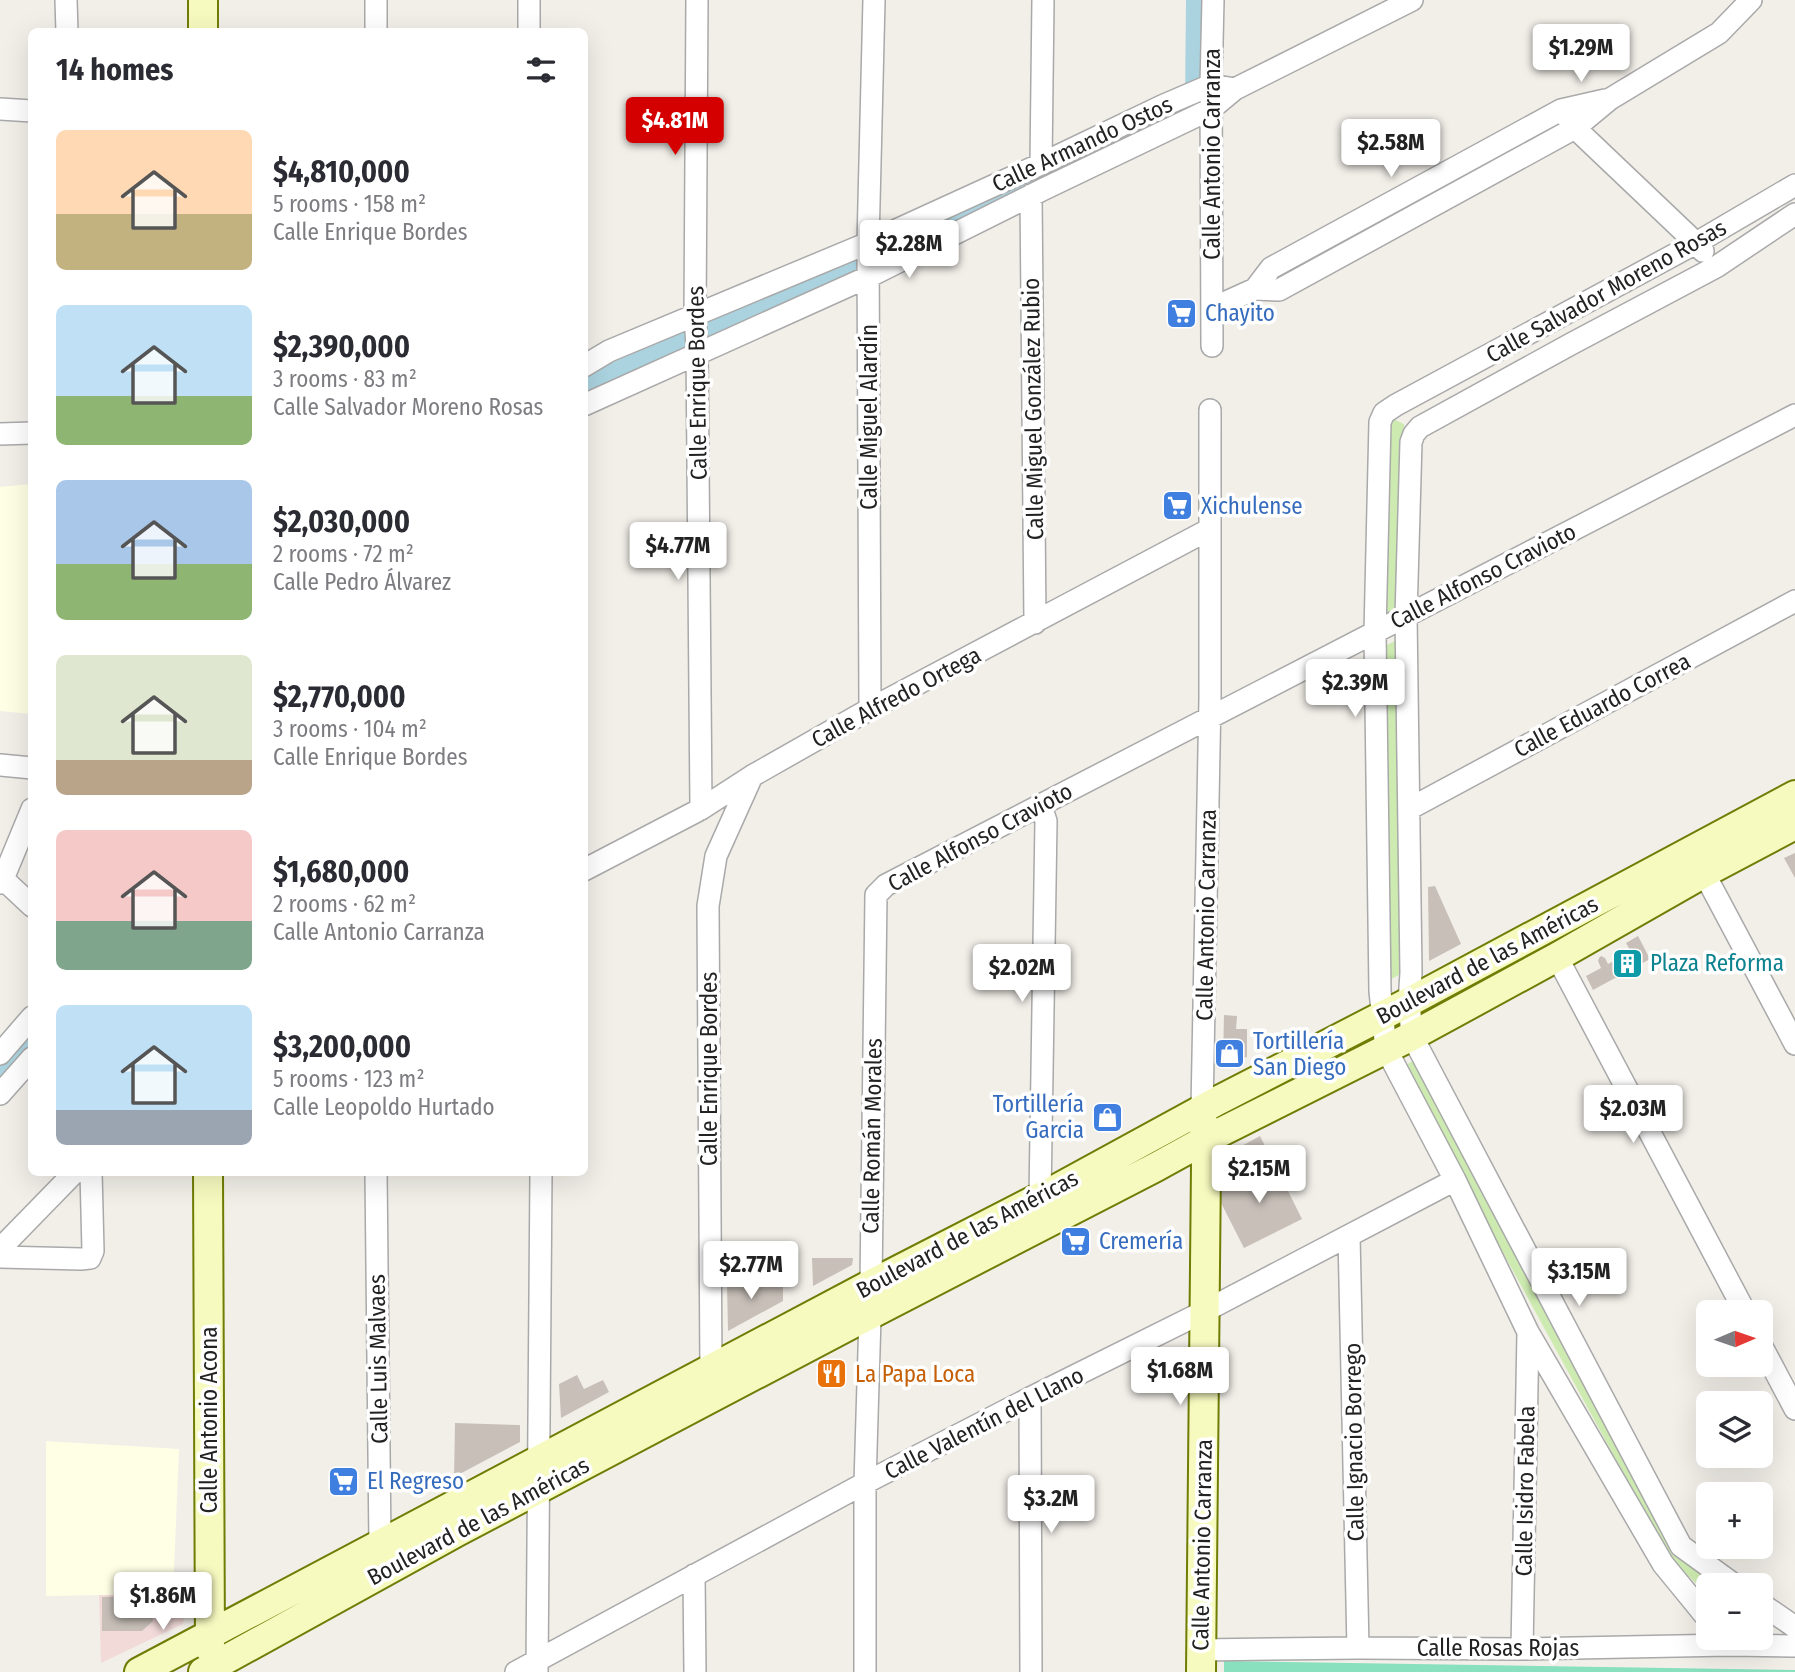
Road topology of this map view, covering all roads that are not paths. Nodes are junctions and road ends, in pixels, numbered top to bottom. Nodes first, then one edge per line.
1 (66, 0) edge
2 (203, 0) edge
3 (376, 0) edge
4 (529, 0) edge
5 (697, 0) edge
6 (874, 0) edge
7 (1043, 0) edge
8 (1213, 0) edge
9 (1412, 0) edge
10 (1751, 0) edge
11 (67, 28) edge
12 (203, 28) edge
13 (376, 28) edge
14 (529, 28) edge
15 (1211, 86) junction
16 (1235, 89) junction
17 (1610, 99) junction
18 (1211, 108) junction
19 (0, 109) edge
20 (1562, 110) junction
21 (28, 111) edge
22 (1575, 128) junction
23 (1041, 164) junction
24 (1795, 185) edge
25 (1031, 195) junction
26 (1795, 214) edge
27 (868, 243) junction
28 (1696, 243) junction
29 (1716, 267) junction
30 (868, 277) junction
31 (1255, 289) junction
32 (1213, 309) junction
33 (695, 315) junction
34 (1212, 346) dead end
35 (697, 355) junction
36 (588, 364) edge
37 (1416, 395) junction
38 (588, 403) edge
39 (1210, 410) dead end
40 (1795, 415) edge
41 (1432, 420) junction
42 (28, 433) edge
43 (0, 434) edge
44 (1210, 529) junction
45 (1795, 601) edge
46 (1406, 616) junction
47 (1035, 622) junction
48 (1375, 633) junction
49 (870, 709) junction
50 (1209, 718) junction
51 (0, 765) edge
52 (28, 768) edge
53 (752, 776) junction
54 (1795, 795) edge
55 (1041, 806) junction
56 (701, 809) junction
57 (1409, 809) junction
58 (28, 818) edge
59 (1795, 825) edge
60 (588, 868) edge
61 (1704, 873) junction
62 (1, 881) edge
63 (876, 895) joint
64 (28, 903) edge
65 (1557, 957) junction
66 (1409, 1002) junction
67 (1382, 1016) junction
68 (28, 1022) edge
69 (1412, 1036) junction
70 (1795, 1044) edge
71 (1386, 1049) junction
72 (0, 1054) edge
73 (28, 1062) edge
74 (0, 1094) edge
75 (1202, 1109) junction
76 (1205, 1140) junction
77 (71, 1176) edge
78 (91, 1176) edge
79 (208, 1176) edge
80 (376, 1176) edge
81 (541, 1176) edge
82 (1455, 1180) junction
83 (1040, 1197) junction
84 (1349, 1236) junction
85 (0, 1249) edge
86 (0, 1257) edge
87 (871, 1284) junction
88 (1739, 1300) edge
89 (1205, 1311) junction
90 (870, 1314) junction
91 (1528, 1332) junction
92 (1773, 1368) edge
93 (711, 1370) junction
94 (1030, 1398) junction
95 (1795, 1409) edge
96 (540, 1461) junction
97 (865, 1483) junction
98 (540, 1489) junction
99 (380, 1545) junction
100 (1718, 1573) edge
101 (694, 1575) junction
102 (1696, 1604) edge
103 (1773, 1612) edge
104 (1795, 1627) edge
105 (210, 1636) junction
106 (1696, 1642) edge
107 (1773, 1644) edge
108 (1795, 1646) edge
109 (1358, 1648) junction
110 (1522, 1650) junction
111 (1201, 1661) edge
112 (537, 1666) edge
113 (207, 1670) edge
114 (139, 1672) edge
115 (516, 1672) edge
116 (695, 1672) edge
117 (865, 1672) edge
118 (1031, 1672) edge

1 - 11 street
2 - 12 main road
3 - 13 street
4 - 14 street
5 - 33 street, Calle Enrique Bordes
6 - 27 street, Calle Miguel Alardín
7 - 23 street
8 - 15 street, Calle Antonio Carranza
9 - 16 street, Calle Armando Ostos
10 - 17 street
15 - 16 street, Calle Armando Ostos
15 - 18 street, Calle Antonio Carranza
15 - 23 street, Calle Armando Ostos
16 - 18 street, Calle Armando Ostos
17 - 20 street
17 - 22 street
18 - 25 street, Calle Armando Ostos
18 - 32 street, Calle Antonio Carranza
19 - 21 street
20 - 22 street
20 - 31 street
22 - 28 street
22 - 31 street
23 - 27 street, Calle Armando Ostos
24 - 28 street, Calle Salvador Moreno Rosas
25 - 30 street, Calle Armando Ostos
25 - 47 street, Calle Miguel González Rubio
26 - 29 street, Calle Salvador Moreno Rosas
27 - 30 street, Calle Miguel Alardín
27 - 33 street, Calle Armando Ostos
28 - 29 street
28 - 37 street, Calle Salvador Moreno Rosas
29 - 41 street, Calle Salvador Moreno Rosas
30 - 35 street, Calle Armando Ostos
30 - 49 street, Calle Miguel Alardín
31 - 32 street
32 - 34 street, Calle Antonio Carranza
33 - 35 street, Calle Enrique Bordes
33 - 36 street, Calle Armando Ostos
35 - 38 street, Calle Armando Ostos
35 - 56 street, Calle Enrique Bordes
37 - 41 street
37 - 48 street, Calle Salvador Moreno Rosas
39 - 44 street, Calle Antonio Carranza
40 - 46 street, Calle Alfonso Cravioto
41 - 46 street, Calle Salvador Moreno Rosas
42 - 43 street
44 - 47 street, Calle Alfredo Ortega
44 - 50 street, Calle Antonio Carranza
45 - 57 street, Calle Eduardo Correa
46 - 48 street, Calle Alfonso Cravioto
46 - 57 street, Calle Salvador Moreno Rosas
47 - 49 street, Calle Alfredo Ortega
48 - 50 street, Calle Alfonso Cravioto
48 - 67 street, Calle Salvador Moreno Rosas
49 - 53 street, Calle Alfredo Ortega
50 - 55 street, Calle Alfonso Cravioto
50 - 75 street, Calle Antonio Carranza
51 - 52 street
53 - 56 street, Calle Alfredo Ortega
53 - 93 street, Calle Enrique Bordes
54 - 66 main road, Boulevard de las Américas
55 - 63 street, Calle Alfonso Cravioto
55 - 83 street
56 - 60 street, Calle Alfredo Ortega
57 - 66 street, Calle Salvador Moreno Rosas
58 - 62 street
59 - 61 main road, Boulevard de las Américas
61 - 65 main road, Boulevard de las Américas
61 - 70 street
62 - 64 street
63 - 87 street, Calle Román Morales
65 - 69 main road, Boulevard de las Américas
65 - 88 street
66 - 67 main road, Boulevard de las Américas
66 - 69 street, Calle Salvador Moreno Rosas
67 - 71 street, Calle Salvador Moreno Rosas
67 - 75 main road, Boulevard de las Américas
68 - 72 street
69 - 71 main road, Boulevard de las Américas
69 - 100 street, Calle Salvador Moreno Rosas
71 - 76 main road, Boulevard de las Américas
71 - 82 street, Calle Salvador Moreno Rosas
73 - 74 street
75 - 76 main road, Calle Antonio Carranza
75 - 83 main road, Boulevard de las Américas
76 - 89 main road, Calle Antonio Carranza
76 - 90 main road, Boulevard de las Américas
77 - 85 street
78 - 86 street
79 - 105 main road, Calle Antonio Acona
80 - 99 street, Calle Luis Malvaes
81 - 96 street
82 - 84 street, Calle Valentín del Llano
82 - 91 street, Calle Salvador Moreno Rosas
83 - 87 main road, Boulevard de las Américas
84 - 89 street, Calle Valentín del Llano
84 - 109 street, Calle Ignacio Borrego
87 - 90 street, Calle Román Morales
87 - 93 main road, Boulevard de las Américas
89 - 94 street, Calle Valentín del Llano
89 - 111 main road, Calle Antonio Carranza
90 - 97 street, Calle Román Morales
90 - 98 main road, Boulevard de las Américas
91 - 102 street, Calle Salvador Moreno Rosas
91 - 110 street, Calle Isidro Fabela
92 - 95 street
93 - 96 main road, Boulevard de las Américas
94 - 97 street, Calle Valentín del Llano
94 - 118 street
96 - 98 street
96 - 99 main road, Boulevard de las Américas
97 - 101 street, Calle Valentín del Llano
97 - 117 street, Calle Román Morales
98 - 112 street
98 - 113 main road, Boulevard de las Américas
99 - 105 main road, Boulevard de las Américas
101 - 112 street, Calle Valentín del Llano
101 - 116 street
103 - 104 street
105 - 113 main road, Calle Antonio Acona
105 - 114 main road, Boulevard de las Américas
106 - 110 street, Calle Rosas Rojas
107 - 108 street, Calle Rosas Rojas
109 - 110 street, Calle Rosas Rojas
109 - 111 street, Calle Rosas Rojas
112 - 115 street, Calle Valentín del Llano

